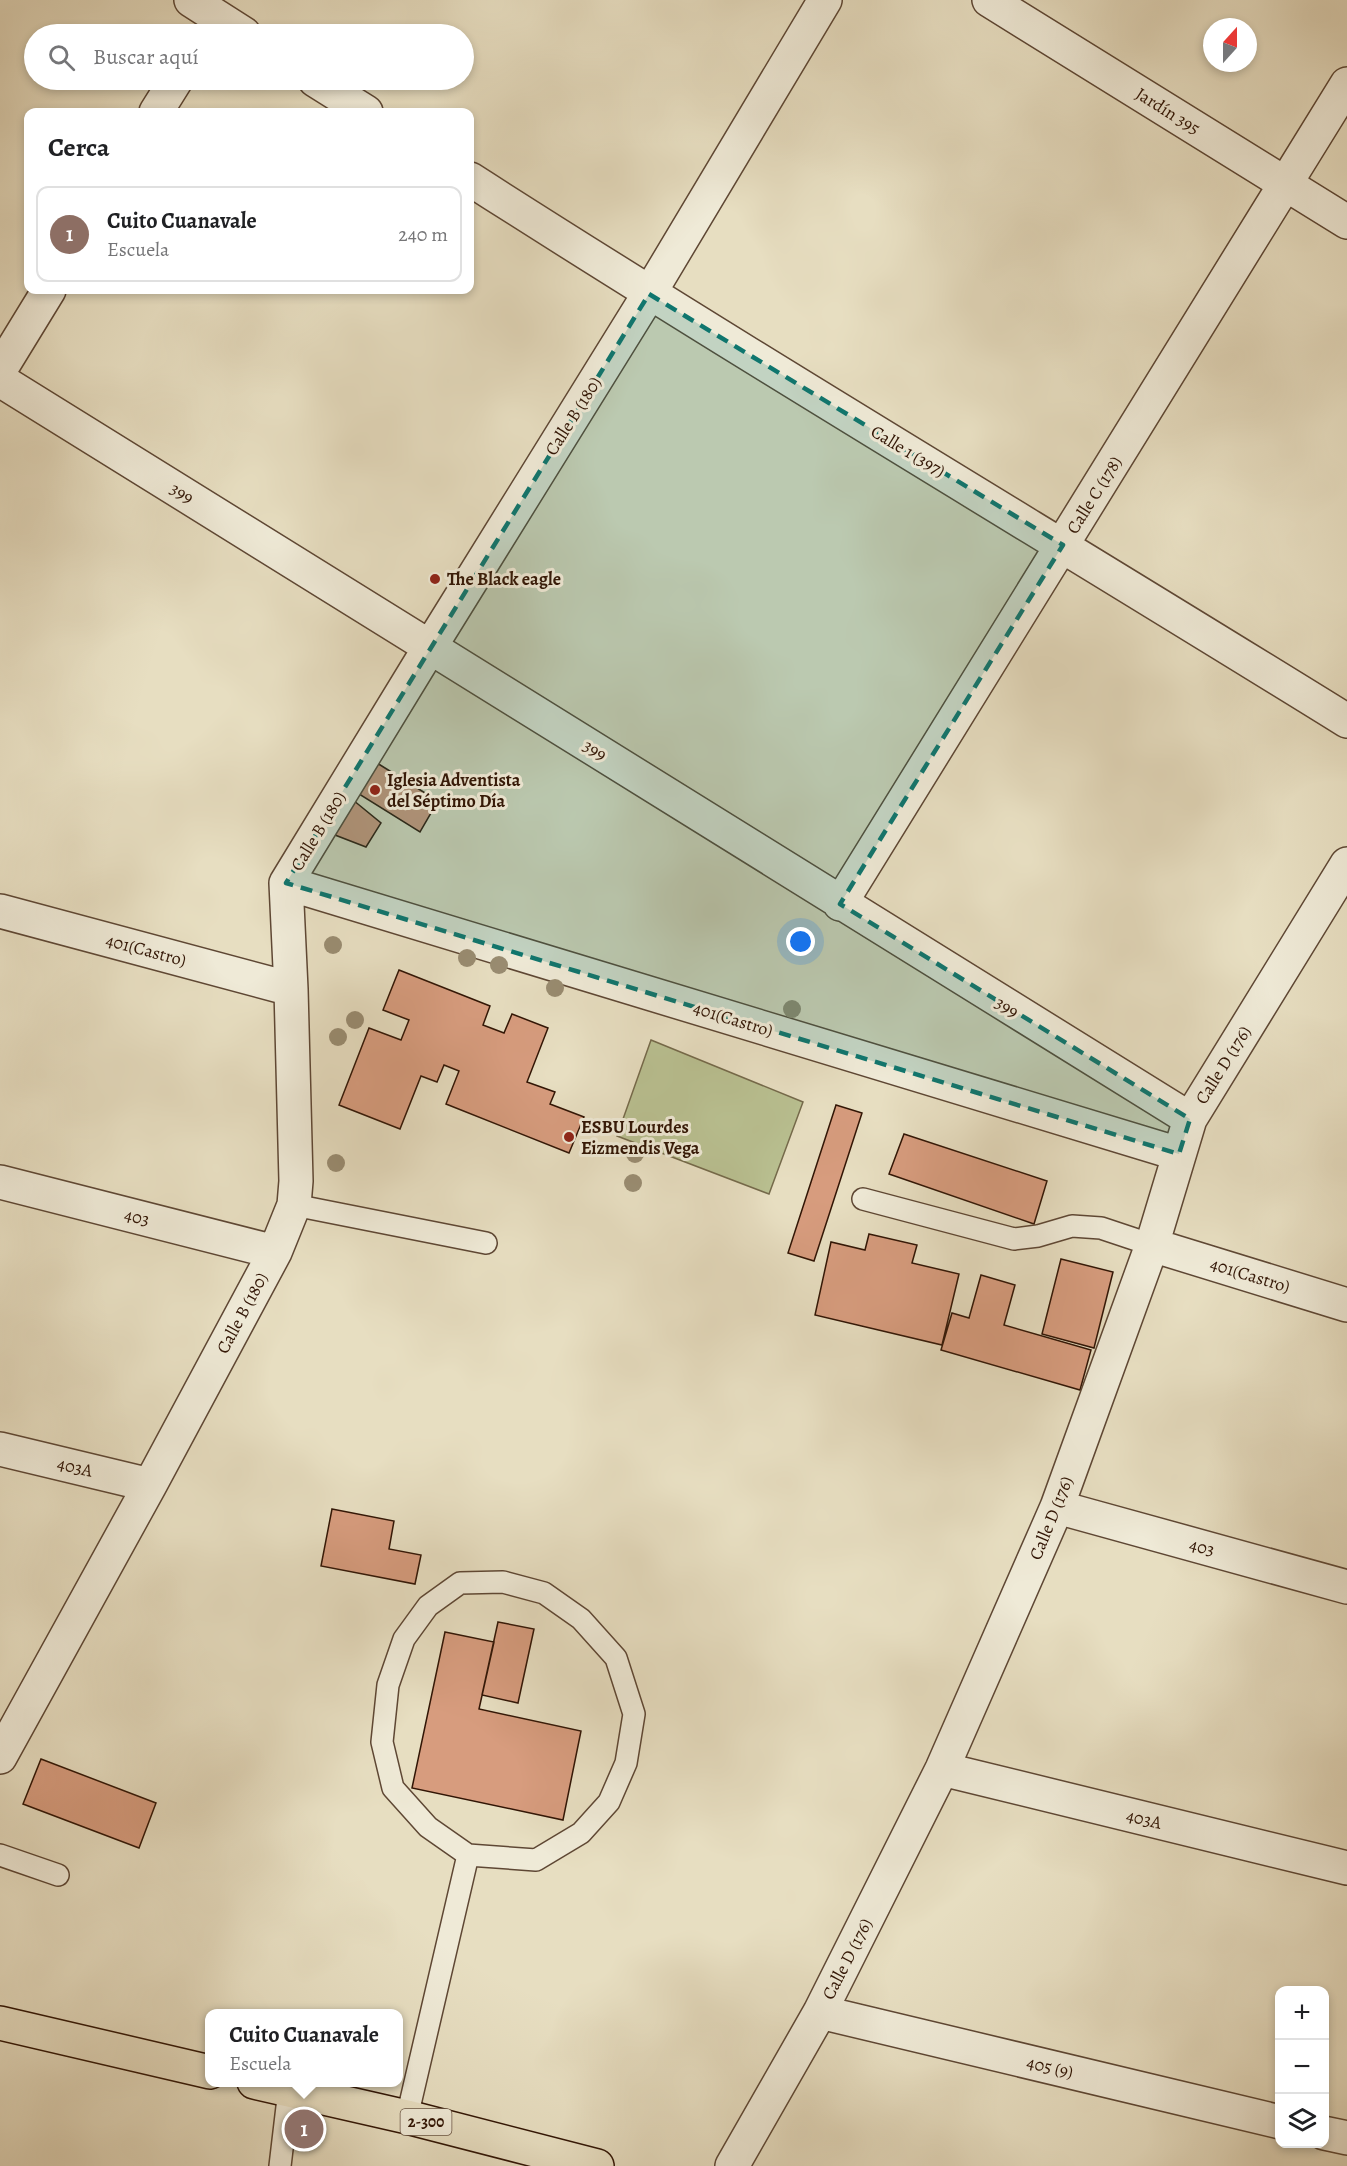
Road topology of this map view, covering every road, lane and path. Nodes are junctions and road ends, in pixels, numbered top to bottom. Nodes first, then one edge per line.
1 (825, 0) edge
2 (989, 0) edge
3 (208, 12) edge
4 (228, 24) edge
5 (1347, 84) edge
6 (170, 90) edge
7 (331, 90) edge
8 (158, 108) edge
9 (360, 108) edge
10 (474, 182) edge
11 (1286, 183) junction
12 (1347, 222) edge
13 (47, 294) edge
14 (649, 294) junction
15 (0, 370) edge
16 (0, 380) edge
17 (1063, 545) junction
18 (430, 646) junction
19 (1347, 721) edge
20 (1347, 864) edge
21 (286, 884) junction
22 (840, 904) junction
23 (0, 911) edge
24 (291, 989) junction
25 (1190, 1119) junction
26 (1179, 1154) junction
27 (0, 1182) edge
28 (863, 1199) dead end
29 (294, 1205) junction
30 (486, 1243) dead end
31 (1152, 1245) junction
32 (275, 1252) junction
33 (1347, 1305) edge
34 (0, 1449) edge
35 (150, 1485) junction
36 (1057, 1507) junction
37 (1347, 1587) edge
38 (9, 1722) edge
39 (0, 1757) edge
40 (942, 1769) junction
41 (0, 1855) edge
42 (468, 1855) junction
43 (1347, 1868) edge
44 (58, 1875) dead end
45 (820, 2012) junction
46 (0, 2023) edge
47 (205, 2071) edge
48 (276, 2087) edge
49 (289, 2090) junction
50 (407, 2117) junction
51 (1275, 2121) edge
52 (1329, 2134) edge
53 (1347, 2138) edge
54 (280, 2166) edge
55 (597, 2166) edge
56 (732, 2166) edge

1 - 14 street, Calle B (180)
2 - 11 street, Jardín 395
3 - 4 street
5 - 11 street, Calle C (178)
6 - 8 street
7 - 9 street
10 - 14 street, Calle 1 (397)
11 - 12 street, Jardín 395
11 - 17 street, Calle C (178)
13 - 15 street
14 - 17 street, Calle 1 (397)
14 - 18 street, Calle B (180)
16 - 18 street, 399
17 - 19 street, Calle 1 (397)
17 - 22 street, Calle C (178)
18 - 21 street, Calle B (180)
18 - 22 street, 399
20 - 25 street, Calle D (176)
21 - 24 street, Calle B (180)
21 - 26 street, 401(Castro)
22 - 25 street, 399
23 - 24 street, 401(Castro)
24 - 29 street, Calle B (180)
25 - 26 street, Calle D (176)
26 - 31 street, Calle D (176)
27 - 32 street, 403
28 - 31 lane
29 - 30 lane
29 - 32 street, Calle B (180)
31 - 33 street, 401(Castro)
31 - 36 street, Calle D (176)
32 - 35 street, Calle B (180)
34 - 35 street, 403A
35 - 38 street, Calle B (180)
36 - 37 street, 403
36 - 40 street, Calle D (176)
38 - 39 street, Calle B (180)
40 - 43 street, 403A
40 - 45 street, Calle D (176)
41 - 44 lane
42 - 42 lane
42 - 50 lane
45 - 51 street, 405 (9)
45 - 56 street, Calle D (176)
46 - 47 main road
48 - 49 main road, 2-300
49 - 50 main road, 2-300
49 - 54 lane
50 - 55 main road, 2-300
52 - 53 street

